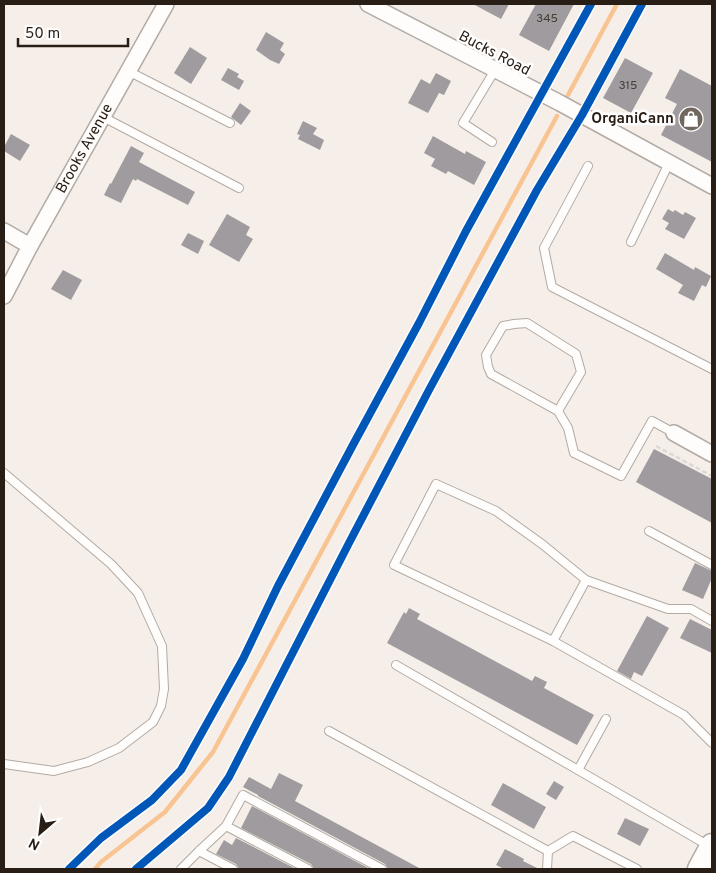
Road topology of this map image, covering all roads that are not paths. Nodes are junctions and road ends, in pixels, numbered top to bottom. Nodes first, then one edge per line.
1 (166, 4) edge
2 (368, 4) edge
3 (495, 70) junction
4 (128, 72) junction
5 (103, 117) junction
6 (230, 123) dead end
7 (492, 142) dead end
8 (669, 163) junction
9 (588, 166) dead end
10 (712, 186) edge
11 (239, 188) dead end
12 (4, 231) edge
13 (631, 242) dead end
14 (30, 246) junction
15 (4, 296) edge
16 (712, 369) edge
17 (558, 411) junction
18 (674, 433) joint
19 (712, 454) edge
20 (4, 473) edge
21 (649, 531) dead end
22 (712, 565) edge
23 (586, 580) junction
24 (712, 621) edge
25 (553, 641) junction
26 (396, 665) dead end
27 (606, 719) dead end
28 (329, 731) dead end
29 (712, 743) edge
30 (4, 764) edge
31 (578, 770) junction
32 (226, 826) junction
33 (712, 846) edge
34 (199, 850) junction
35 (548, 851) junction
36 (181, 869) edge
37 (233, 869) edge
38 (308, 869) edge
39 (382, 869) edge
40 (546, 869) edge
41 (637, 869) edge
42 (699, 869) edge

1 - 4 street, Brooks Avenue
2 - 3 street, Bucks Road
3 - 7 lane
3 - 8 street, Bucks Road
4 - 5 street, Brooks Avenue
4 - 6 lane
5 - 11 lane
5 - 14 street, Brooks Avenue
8 - 10 street, Bucks Road
8 - 13 lane
9 - 16 lane
12 - 14 street
14 - 15 street, Brooks Avenue
17 - 17 lane
17 - 18 lane
18 - 19 street
20 - 30 lane
21 - 22 lane
23 - 24 lane
23 - 25 lane
23 - 25 lane
25 - 29 lane
26 - 31 lane
27 - 31 lane
28 - 35 lane
31 - 33 lane
32 - 34 lane
32 - 38 lane
32 - 39 lane
33 - 42 main road
34 - 36 lane
34 - 37 lane
35 - 40 lane
35 - 41 lane

